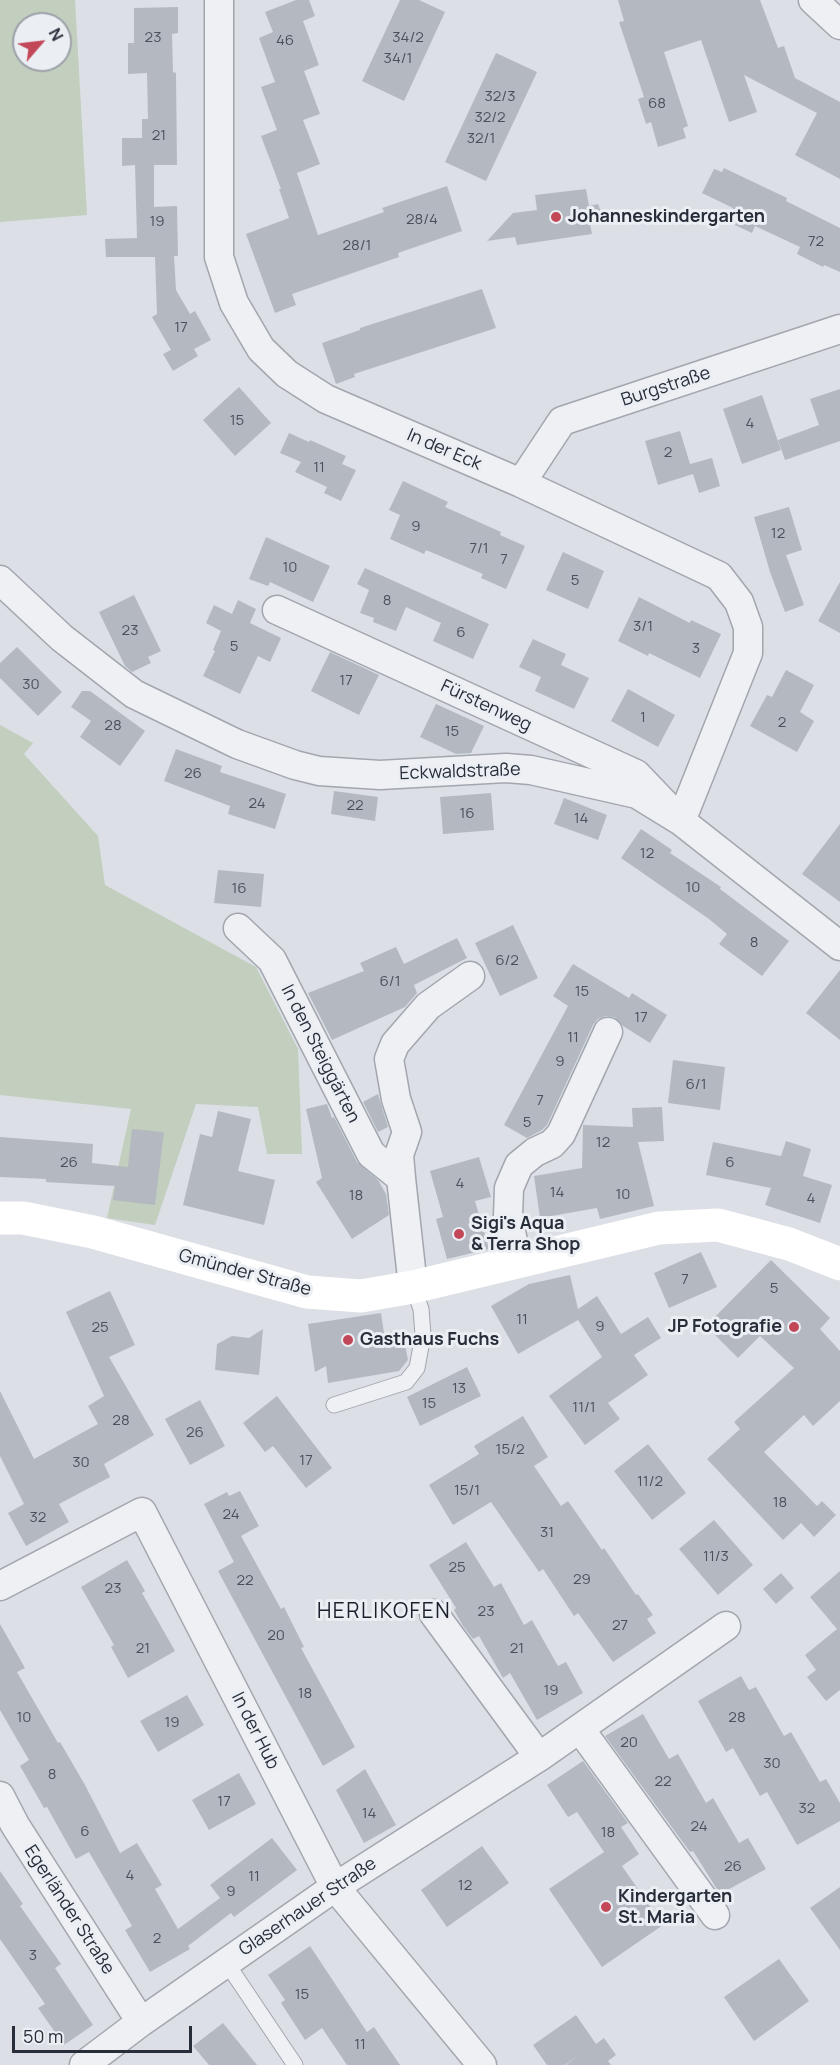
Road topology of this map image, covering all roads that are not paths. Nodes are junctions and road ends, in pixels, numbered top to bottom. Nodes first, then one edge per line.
1 (219, 0) edge
2 (813, 0) edge
3 (840, 25) edge
4 (840, 329) edge
5 (521, 483) junction
6 (0, 580) edge
7 (277, 610) dead end
8 (681, 821) junction
9 (238, 928) dead end
10 (840, 946) edge
11 (470, 976) dead end
12 (608, 1032) dead end
13 (401, 1178) junction
14 (0, 1218) edge
15 (517, 1262) junction
16 (840, 1264) edge
17 (413, 1287) junction
18 (334, 1405) dead end
19 (0, 1586) edge
20 (434, 1614) dead end
21 (726, 1626) dead end
22 (580, 1728) junction
23 (538, 1757) junction
24 (0, 1796) edge
25 (335, 1887) junction
26 (716, 1915) dead end
27 (226, 1962) junction
28 (141, 2022) junction
29 (84, 2065) edge
30 (295, 2065) edge
31 (482, 2065) edge

1 - 5 street, In der Eck
2 - 3 street
4 - 5 street, Burgstraße
5 - 8 street, In der Eck
6 - 8 street, Eckwaldstraße
7 - 8 street, Fürstenweg
8 - 10 street, Eckwaldstraße
9 - 13 street, In den Steiggärten
11 - 13 street
12 - 15 street
13 - 17 street
14 - 17 main road, Gmünder Straße
15 - 16 main road, Gmünder Straße
15 - 17 main road, Gmünder Straße
17 - 18 lane
19 - 25 street, In der Hub
20 - 23 street
21 - 22 street, Glaserhauer Straße
22 - 23 street, Glaserhauer Straße
22 - 26 street
23 - 25 street, Glaserhauer Straße
24 - 28 street, Egerländer Straße
25 - 27 street, Glaserhauer Straße
25 - 31 street, In der Hub
27 - 28 street, Glaserhauer Straße
27 - 30 lane
28 - 29 street, Glaserhauer Straße

